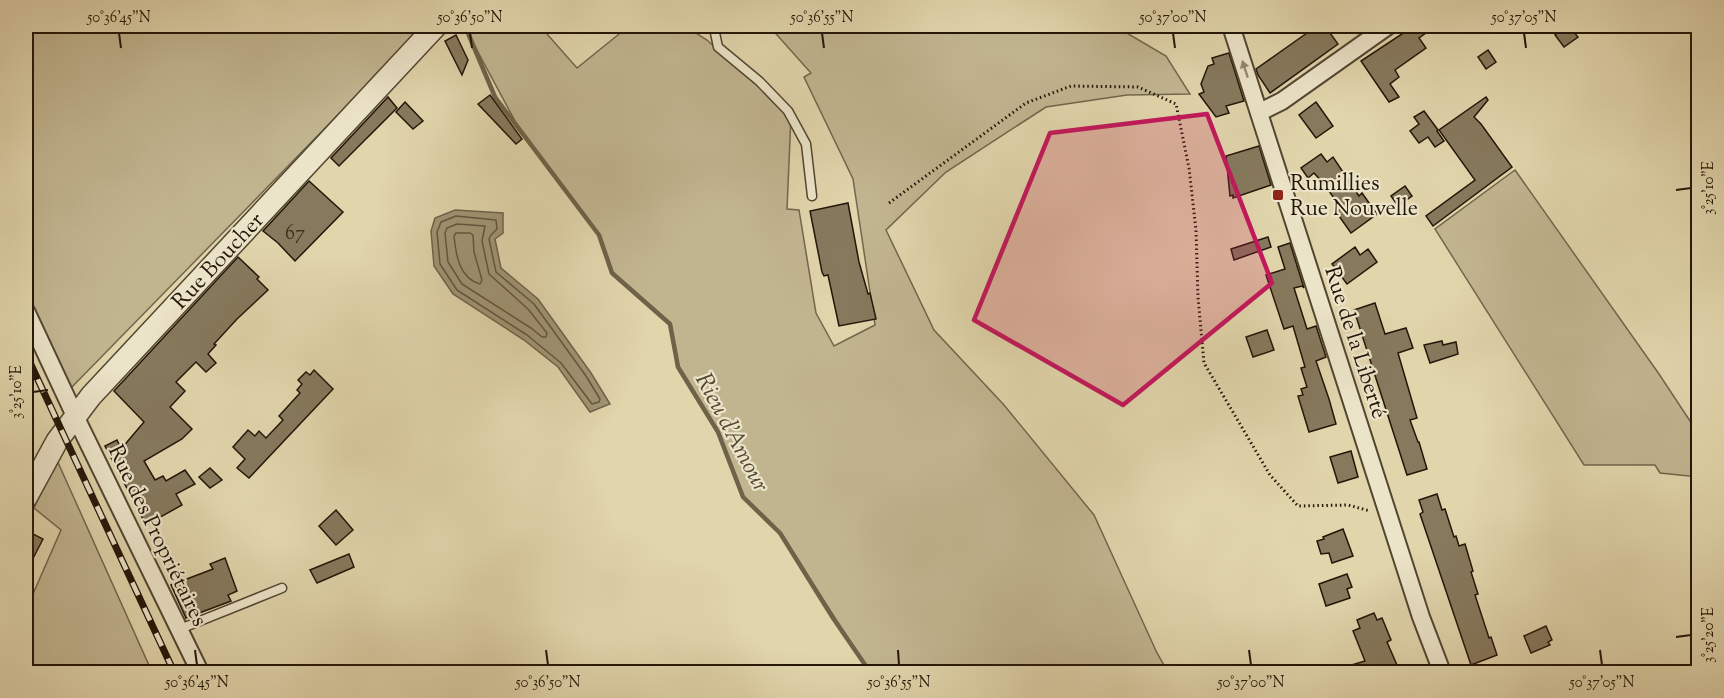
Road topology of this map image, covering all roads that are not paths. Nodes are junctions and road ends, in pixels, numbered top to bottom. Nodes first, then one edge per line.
1 (715, 26) edge
2 (1231, 26) edge
3 (1388, 26) edge
4 (431, 30) edge
5 (1260, 112) junction
6 (812, 196) dead end
7 (26, 310) edge
8 (76, 418) junction
9 (27, 492) edge
10 (282, 588) dead end
11 (180, 629) junction
12 (200, 672) edge
13 (1442, 672) edge

1 - 6 lane
5 -> 2 street, Rue de la Liberté
3 - 5 street
4 - 8 street, Rue Boucher
5 - 13 street, Rue de la Liberté
7 - 8 street, Rue des Propriétaires
8 - 9 street, Rue Boucher
8 - 11 street, Rue des Propriétaires
10 - 11 lane
11 - 12 street, Rue des Propriétaires

